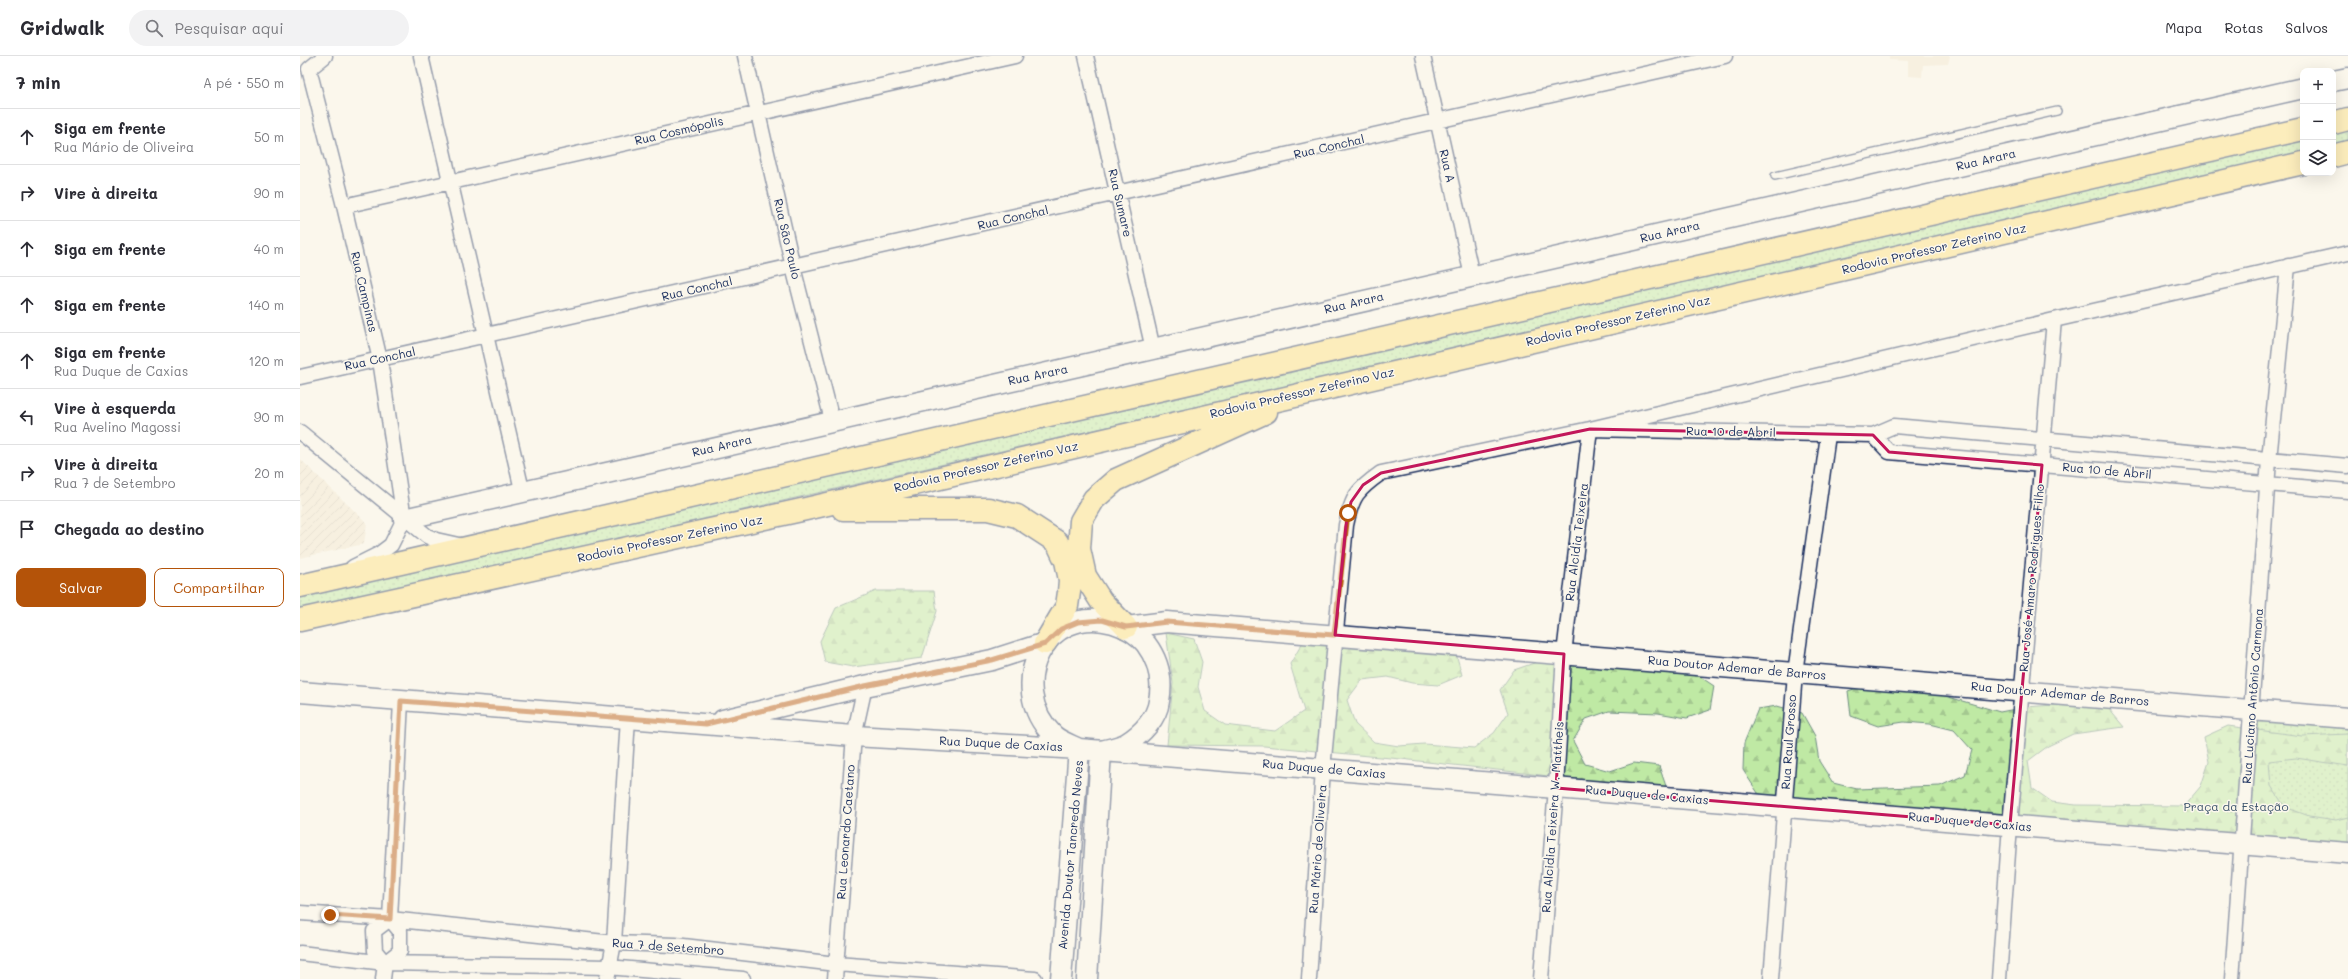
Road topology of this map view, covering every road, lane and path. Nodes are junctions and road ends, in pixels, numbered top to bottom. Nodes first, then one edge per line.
1 (325, 56) edge
2 (421, 56) edge
3 (745, 56) edge
4 (1015, 56) edge
5 (1086, 56) edge
6 (1423, 56) edge
7 (1725, 56) edge
8 (304, 68) edge
9 (2348, 78) edge
10 (2336, 80) edge
11 (2300, 89) edge
12 (2057, 111) dead end
13 (758, 114) junction
14 (2348, 119) edge
15 (1438, 122) junction
16 (2336, 122) edge
17 (2300, 130) edge
18 (2348, 152) edge
19 (2336, 155) edge
20 (2300, 164) edge
21 (1775, 176) dead end
22 (450, 182) junction
23 (1118, 194) junction
24 (344, 206) junction
25 (2348, 253) edge
26 (2288, 266) junction
27 (793, 267) junction
28 (1472, 276) junction
29 (2054, 320) junction
30 (486, 336) junction
31 (1153, 349) junction
32 (380, 360) junction
33 (300, 377) edge
34 (1318, 389) junction
35 (832, 420) junction
36 (1590, 429) junction
37 (300, 432) edge
38 (1828, 434) junction
39 (1873, 435) junction
40 (2044, 440) junction
41 (2269, 460) junction
42 (2042, 465) junction
43 (2348, 466) edge
44 (2267, 485) junction
45 (2348, 491) edge
46 (523, 494) junction
47 (806, 509) junction
48 (404, 519) junction
49 (472, 547) junction
50 (326, 580) junction
51 (300, 586) edge
52 (300, 620) edge
53 (1126, 627) junction
54 (1334, 635) junction
55 (1045, 644) junction
56 (1564, 654) junction
57 (1794, 673) junction
58 (865, 686) junction
59 (2022, 691) junction
60 (300, 692) edge
61 (401, 701) junction
62 (2252, 710) junction
63 (628, 718) junction
64 (2348, 718) edge
65 (706, 724) junction
66 (854, 736) junction
67 (1079, 749) junction
68 (1101, 751) junction
69 (1323, 768) junction
70 (1556, 788) junction
71 (1784, 806) junction
72 (2010, 825) junction
73 (2243, 844) junction
74 (2348, 853) edge
75 (300, 913) edge
76 (390, 919) junction
77 (614, 943) junction
78 (300, 953) edge
79 (385, 963) junction
80 (836, 964) junction
81 (608, 973) edge
82 (383, 979) edge
83 (743, 979) edge
84 (835, 979) edge
85 (1035, 979) edge
86 (1061, 979) edge
87 (1087, 979) edge
88 (1309, 979) edge
89 (1541, 979) edge
90 (1770, 979) edge
91 (1999, 979) edge
92 (2232, 979) edge

1 - 8 street
2 - 22 street
3 - 13 street, Rua São Paulo
4 - 13 street, Rua Cosmópolis
5 - 23 street, Rua Sumare
6 - 15 street, Rua A
7 - 15 street, Rua Conchal
8 - 24 street, Rua Campinas
9 - 10 street
11 - 28 street, Rua Arara
12 - 21 lane
13 - 22 street, Rua Cosmópolis
13 - 27 street, Rua São Paulo
14 - 16 highway
15 - 23 street, Rua Conchal
15 - 28 street, Rua A
17 - 49 highway
18 - 19 highway
20 - 34 highway, Rodovia Professor Zeferino Vaz
22 - 24 street, Rua Cosmópolis
22 - 30 street
23 - 27 street, Rua Conchal
23 - 31 street, Rua Sumare
24 - 32 street, Rua Campinas
25 - 26 street
26 - 29 street
26 - 41 street, Rua Luciano Antônio Carmona
27 - 30 street, Rua Conchal
27 - 35 street, Rua São Paulo
28 - 31 street, Rua Arara
29 - 36 street
29 - 40 street, Rua José Amaro Rodrigues Filho
30 - 32 street, Rua Conchal
30 - 46 street
31 - 35 street, Rua Arara
32 - 33 street, Rua Conchal
32 - 48 street, Rua Campinas
34 - 47 highway, Rodovia Professor Zeferino Vaz
34 - 53 highway
35 - 46 street, Rua Arara
36 - 38 street, Rua 10 de Abril
36 - 54 street, Rua Mário de Oliveira
36 - 56 street, Rua Alcidia Teixeira
37 - 48 street
38 - 39 street, Rua 10 de Abril
38 - 57 street, Rua Raul Grosso
39 - 40 street, Rua 10 de Abril
39 - 42 street, Rua 10 de Abril
40 - 41 street, Rua 10 de Abril
40 - 42 street, Rua José Amaro Rodrigues Filho
41 - 43 street, Rua 10 de Abril
41 - 44 street, Rua Luciano Antônio Carmona
42 - 44 street, Rua 10 de Abril
42 - 59 street, Rua José Amaro Rodrigues Filho
44 - 45 street, Rua 10 de Abril
44 - 62 street, Rua Luciano Antônio Carmona
46 - 48 street, Rua Arara
47 - 52 highway, Rodovia Professor Zeferino Vaz
47 - 55 highway
48 - 49 street
48 - 50 street
49 - 50 highway
50 - 51 highway
53 - 54 street, Rua Doutor Ademar de Barros
53 - 55 street, Avenida Doutor Tancredo Neves
53 - 68 street, Avenida Doutor Tancredo Neves
54 - 56 street, Rua Doutor Ademar de Barros
54 - 69 street, Rua Mário de Oliveira
55 - 58 street
55 - 67 street, Avenida Doutor Tancredo Neves
56 - 57 street, Rua Doutor Ademar de Barros
56 - 70 street, Rua Alcidia Teixeira W. Mattheis
57 - 59 street, Rua Doutor Ademar de Barros
57 - 71 street, Rua Raul Grosso
58 - 65 street
58 - 66 street, Rua Leonardo Caetano
59 - 62 street, Rua Doutor Ademar de Barros
59 - 72 street, Rua José Amaro Rodrigues Filho
60 - 61 street, Rua Duque de Caxias
61 - 63 street, Rua Duque de Caxias
61 - 76 street
62 - 64 street, Rua Doutor Ademar de Barros
62 - 73 street, Rua Luciano Antônio Carmona
63 - 65 street, Rua Duque de Caxias
63 - 77 street
65 - 66 street, Rua Duque de Caxias
66 - 67 street, Rua Duque de Caxias
66 - 80 street, Rua Leonardo Caetano
67 - 68 street, Rua Duque de Caxias
67 - 86 street, Avenida Doutor Tancredo Neves
68 - 69 street, Rua Duque de Caxias
68 - 87 street, Avenida Doutor Tancredo Neves
69 - 70 street, Rua Duque de Caxias
69 - 88 street, Rua Mário de Oliveira
70 - 71 street, Rua Duque de Caxias
70 - 89 street, Rua Alcidia Teixeira W. Mattheis
71 - 72 street, Rua Duque de Caxias
71 - 90 street, Rua Raul Grosso
72 - 73 street, Rua Duque de Caxias
72 - 91 street, Rua José Amaro Rodrigues Filho
73 - 74 street, Rua Duque de Caxias
73 - 92 street, Rua Luciano Antônio Carmona
75 - 76 street, Rua 7 de Setembro
76 - 77 street, Rua 7 de Setembro
76 - 79 street
76 - 79 street
77 - 80 street, Rua 7 de Setembro
77 - 81 street
78 - 79 street, Rua 7 de Setembro
79 - 81 street, Rua 7 de Setembro
79 - 82 street
80 - 84 street, Rua Leonardo Caetano
80 - 85 street, Rua 7 de Setembro
81 - 83 street, Rua 7 de Setembro

